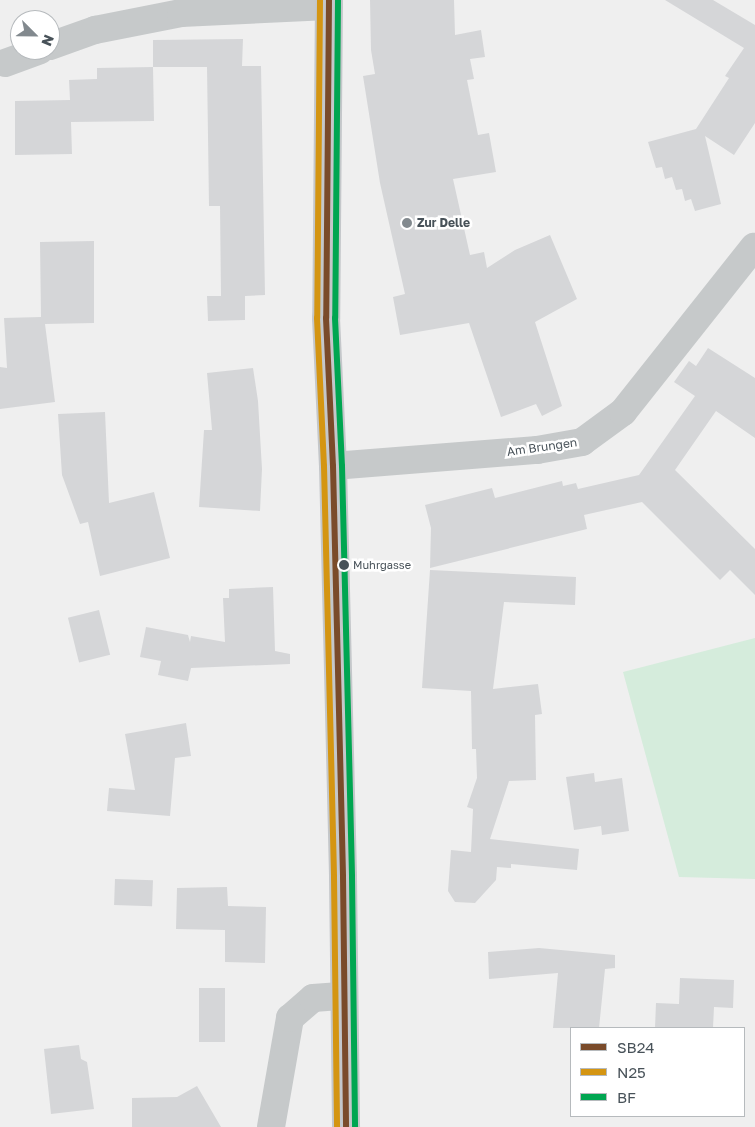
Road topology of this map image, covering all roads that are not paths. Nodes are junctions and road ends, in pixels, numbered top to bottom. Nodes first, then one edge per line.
1 (329, 3) edge
2 (60, 43) edge
3 (13, 60) edge
4 (5, 63) dead end
5 (754, 247) edge
6 (333, 466) junction
7 (344, 996) junction
8 (271, 1127) edge
9 (346, 1127) edge

1 - 2 street
1 - 6 main road
3 - 4 street
5 - 6 street, Am Brungen
6 - 7 main road
7 - 8 street
7 - 9 main road

